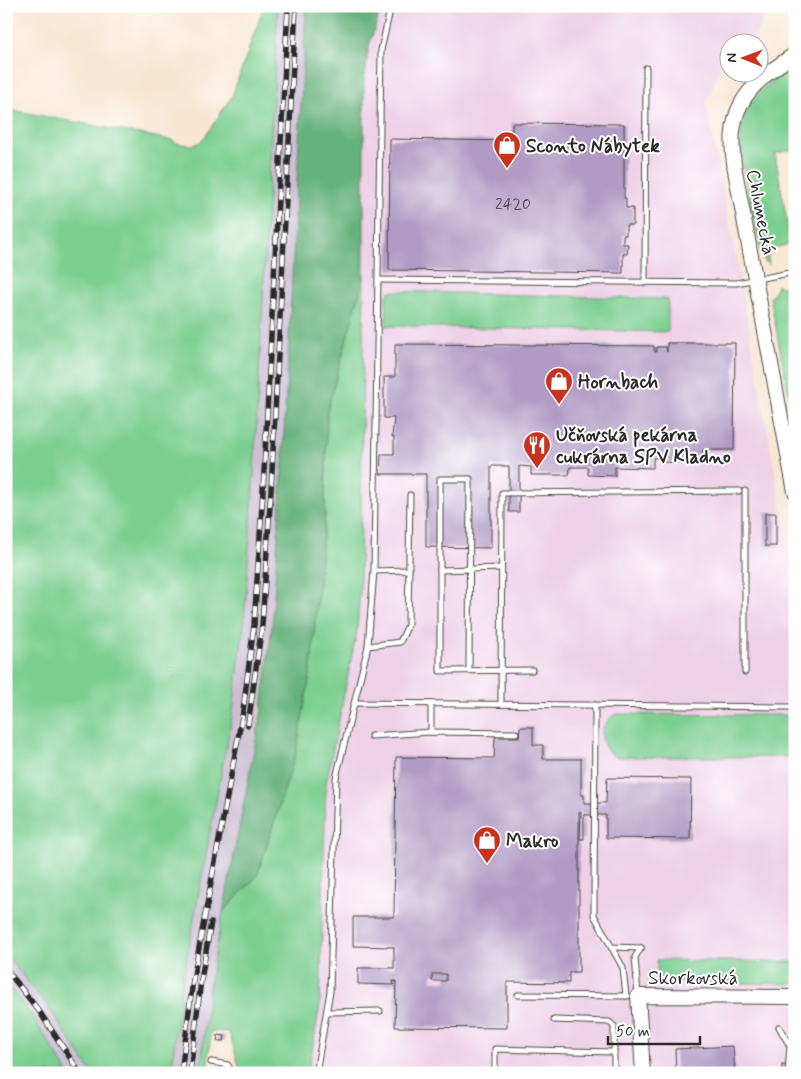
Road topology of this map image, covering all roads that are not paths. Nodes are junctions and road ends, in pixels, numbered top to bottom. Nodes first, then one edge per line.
1 (391, 6) edge
2 (795, 54) edge
3 (646, 68) dead end
4 (795, 272) edge
5 (756, 279) junction
6 (380, 280) junction
7 (645, 283) junction
8 (738, 491) dead end
9 (745, 491) dead end
10 (795, 491) edge
11 (410, 495) dead end
12 (502, 568) junction
13 (469, 569) junction
14 (410, 570) junction
15 (440, 570) junction
16 (374, 571) junction
17 (368, 646) junction
18 (501, 670) junction
19 (532, 670) dead end
20 (469, 671) junction
21 (745, 672) dead end
22 (355, 703) junction
23 (431, 704) junction
24 (501, 704) junction
25 (595, 705) junction
26 (795, 707) edge
27 (431, 732) junction
28 (516, 733) dead end
29 (371, 736) dead end
30 (611, 947) junction
31 (518, 996) dead end
32 (632, 996) junction
33 (795, 997) edge
34 (327, 1012) junction
35 (380, 1012) dead end
36 (554, 1020) dead end
37 (779, 1027) dead end
38 (792, 1046) edge
39 (614, 1052) junction
40 (211, 1062) dead end
41 (232, 1073) edge
42 (316, 1073) edge
43 (495, 1073) edge
44 (614, 1073) edge
45 (643, 1073) edge
46 (788, 1073) edge

1 - 6 lane
2 - 5 street, Chlumecká
3 - 7 lane
4 - 5 lane
5 - 7 lane
5 - 10 street, Chlumecká
6 - 7 lane
6 - 16 lane
8 - 12 lane
9 - 21 lane
11 - 14 lane
12 - 13 lane
12 - 18 lane
13 - 15 lane
13 - 15 lane
13 - 20 lane
14 - 16 lane
14 - 17 lane
15 - 20 lane
16 - 17 lane
17 - 22 lane
18 - 19 lane
18 - 20 lane
18 - 24 lane
22 - 23 lane
22 - 34 lane
23 - 24 lane
23 - 27 lane
24 - 25 lane
25 - 26 lane
25 - 30 lane
27 - 28 lane
27 - 29 lane
30 - 32 lane
30 - 32 lane
31 - 32 lane
32 - 33 street, Skorkovská
32 - 45 street, Skorkovská
34 - 35 lane
34 - 42 lane
36 - 39 lane
37 - 38 lane
38 - 46 lane
39 - 43 lane
39 - 44 lane
40 - 41 lane

